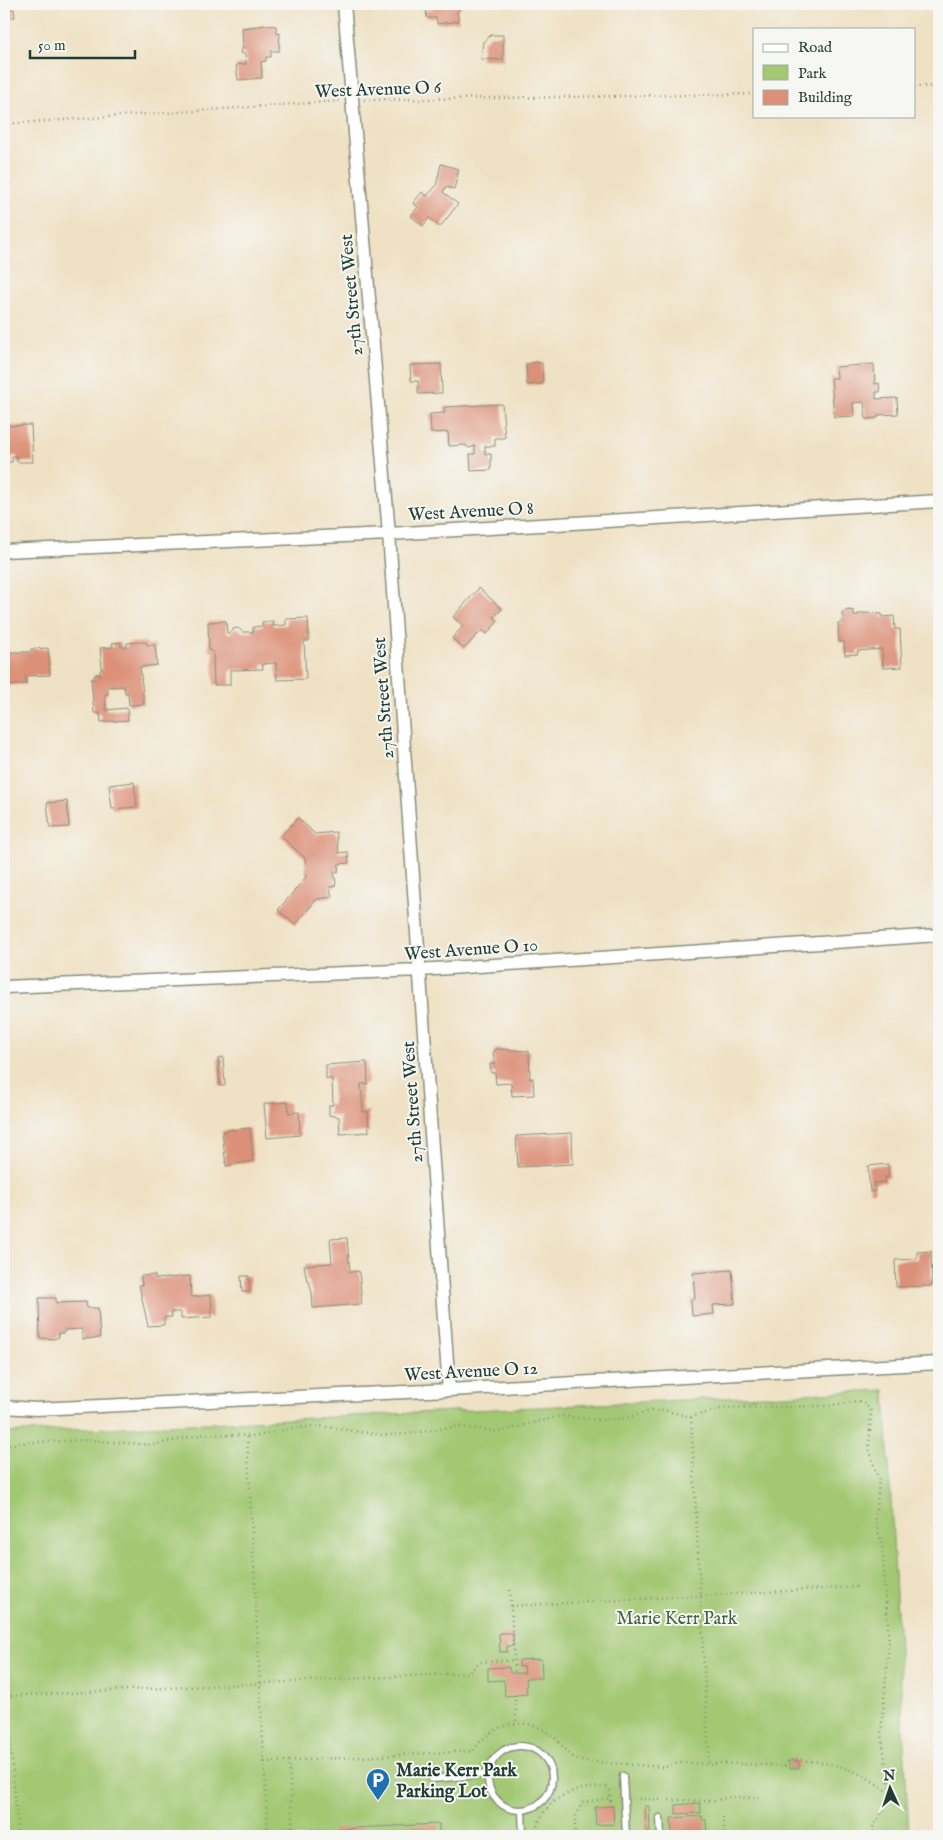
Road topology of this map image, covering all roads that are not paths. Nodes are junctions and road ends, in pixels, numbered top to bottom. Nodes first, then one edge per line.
1 (344, 4) edge
2 (939, 501) edge
3 (388, 534) junction
4 (4, 552) edge
5 (939, 935) edge
6 (420, 970) junction
7 (4, 987) edge
8 (939, 1363) edge
9 (449, 1390) junction
10 (4, 1407) edge
11 (488, 1774) junction
12 (623, 1776) dead end
13 (432, 1779) dead end
14 (522, 1810) junction
15 (660, 1818) dead end
16 (523, 1836) edge
17 (626, 1836) edge
18 (661, 1836) edge

1 - 3 street, 27th Street West
2 - 3 street, West Avenue O 8
3 - 4 street, West Avenue O 8
3 - 6 street, 27th Street West
5 - 6 street, West Avenue O 10
6 - 7 street, West Avenue O 10
6 - 9 street, 27th Street West
8 - 9 street, West Avenue O 12
9 - 10 street, West Avenue O 12
11 - 13 lane
11 - 14 lane
11 - 14 lane
12 - 17 lane
14 - 16 lane
15 - 18 lane

